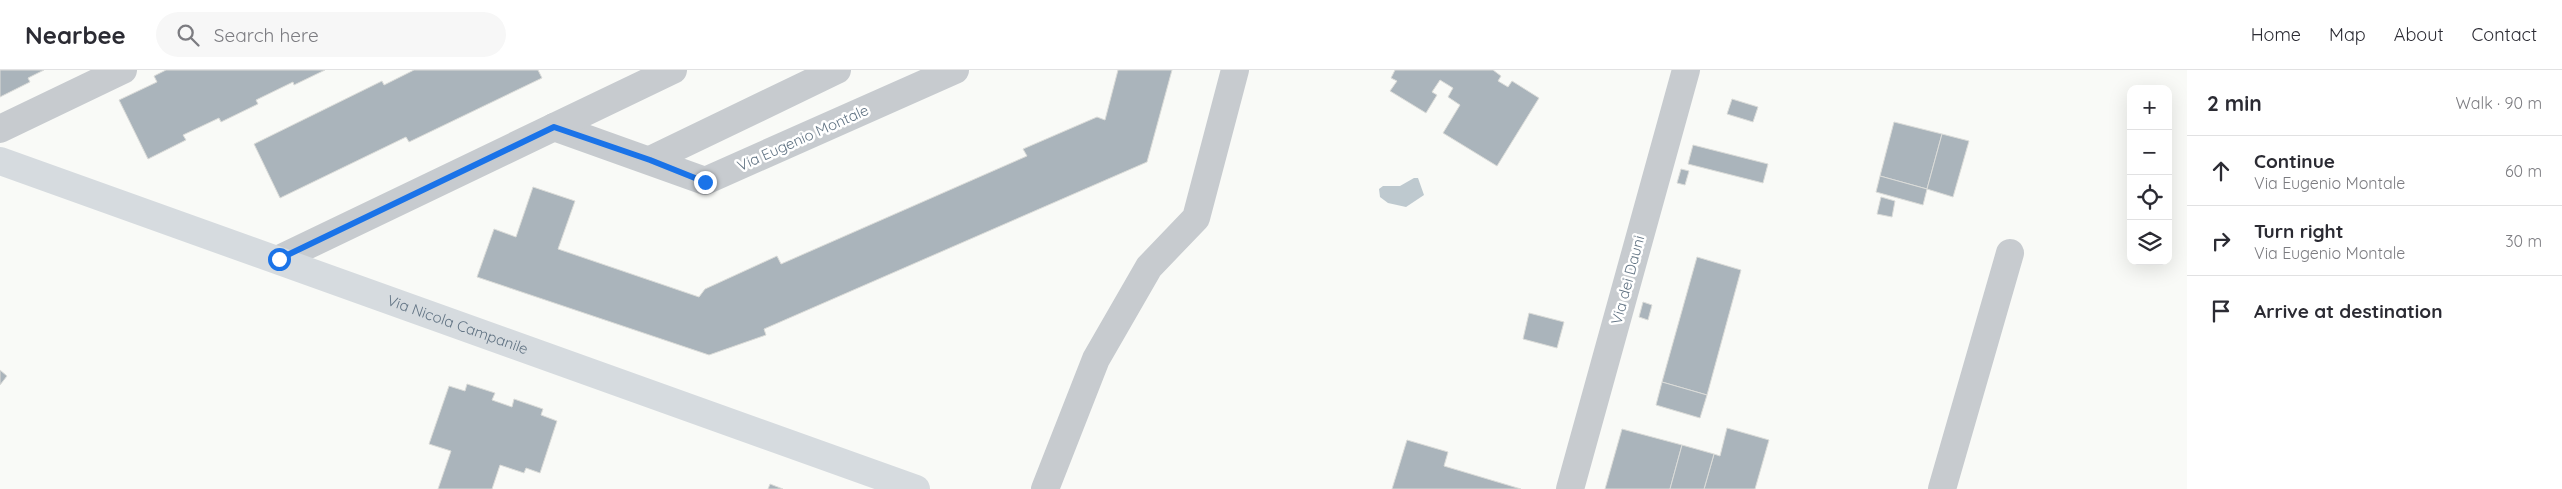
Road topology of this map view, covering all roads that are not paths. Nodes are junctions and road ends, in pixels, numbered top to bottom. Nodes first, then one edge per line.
1 (123, 70) edge
2 (673, 70) edge
3 (837, 70) edge
4 (955, 70) edge
5 (1235, 70) edge
6 (1686, 70) edge
7 (634, 80) edge
8 (554, 127) junction
9 (0, 129) edge
10 (650, 160) junction
11 (2, 166) edge
12 (2010, 253) dead end
13 (279, 259) junction
14 (916, 489) edge
15 (1045, 489) edge
16 (1570, 489) edge
17 (1942, 489) edge

1 - 9 street
2 - 7 street
3 - 10 street
4 - 10 street, Via Eugenio Montale
5 - 15 street
6 - 16 street, Via dei Dauni
7 - 8 street
8 - 10 street, Via Eugenio Montale
8 - 13 street
11 - 13 street, Via Nicola Campanile
12 - 17 street
13 - 14 street, Via Nicola Campanile

